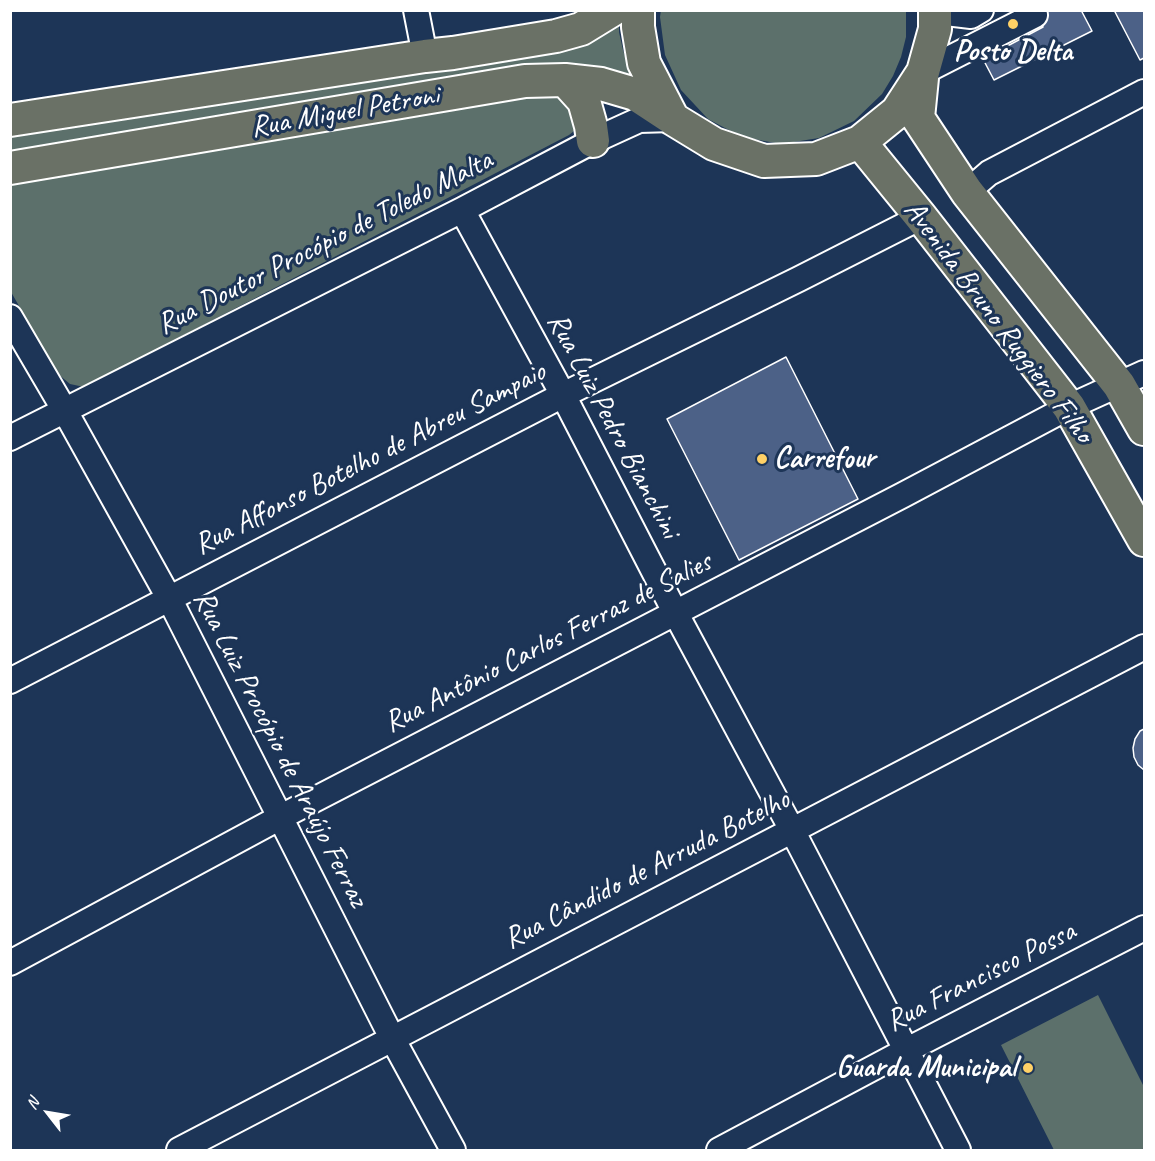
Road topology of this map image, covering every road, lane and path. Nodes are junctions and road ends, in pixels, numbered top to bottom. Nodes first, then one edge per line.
1 (416, 10) edge
2 (612, 10) edge
3 (638, 10) edge
4 (981, 10) edge
5 (1013, 10) edge
6 (1033, 10) edge
7 (942, 13) edge
8 (425, 56) junction
9 (932, 67) junction
10 (565, 80) junction
11 (1144, 92) edge
12 (673, 119) junction
13 (10, 120) edge
14 (593, 141) junction
15 (860, 142) junction
16 (10, 168) edge
17 (967, 192) junction
18 (462, 210) junction
19 (921, 217) junction
20 (10, 317) edge
21 (1132, 379) edge
22 (563, 395) junction
23 (1069, 407) junction
24 (65, 411) junction
25 (1144, 429) edge
26 (10, 438) edge
27 (1144, 540) edge
28 (169, 598) junction
29 (675, 612) junction
30 (1144, 647) edge
31 (10, 681) edge
32 (279, 818) junction
33 (792, 830) junction
34 (1144, 928) edge
35 (10, 963) edge
36 (392, 1038) junction
37 (905, 1051) junction
38 (179, 1150) edge
39 (453, 1150) edge
40 (719, 1150) edge
41 (958, 1150) edge

1 - 8 street
2 - 8 main road, Rua Miguel Petroni
3 - 12 main road
4 - 7 street
5 - 9 street
6 - 9 street
7 - 9 main road
8 - 13 main road, Rua Miguel Petroni
9 - 15 main road, Rua Miguel Petroni
9 - 17 main road, Avenida Bruno Ruggiero Filho
10 - 12 main road, Rua Miguel Petroni
10 - 14 main road
10 - 16 main road, Rua Miguel Petroni
11 - 17 street
12 - 14 street, Rua Doutor Procópio de Toledo Malta
12 - 15 main road, Rua Miguel Petroni
14 - 18 street, Rua Doutor Procópio de Toledo Malta
15 - 19 main road, Avenida Bruno Ruggiero Filho
17 - 21 main road, Avenida Bruno Ruggiero Filho
18 - 22 street, Rua Luiz Pedro Bianchini
18 - 24 street, Rua Doutor Procópio de Toledo Malta
19 - 22 street, Rua Affonso Botelho de Abreu Sampaio
19 - 23 main road, Avenida Bruno Ruggiero Filho
20 - 24 street, Rua Luiz Procópio de Araújo Ferraz
21 - 23 street, Rua Antônio Carlos Ferraz de Salies
21 - 25 main road, Avenida Bruno Ruggiero Filho
22 - 28 street, Rua Affonso Botelho de Abreu Sampaio
22 - 29 street, Rua Luiz Pedro Bianchini
23 - 27 main road, Avenida Bruno Ruggiero Filho
23 - 29 street, Rua Antônio Carlos Ferraz de Salies
24 - 26 street, Rua Doutor Procópio de Toledo Malta
24 - 28 street, Rua Luiz Procópio de Araújo Ferraz
28 - 31 street, Rua Affonso Botelho de Abreu Sampaio
28 - 32 street, Rua Luiz Procópio de Araújo Ferraz
29 - 32 street, Rua Antônio Carlos Ferraz de Salies
29 - 33 street, Rua Luiz Pedro Bianchini
30 - 33 street, Rua Cândido de Arruda Botelho
32 - 35 street, Rua Antônio Carlos Ferraz de Salies
32 - 36 street, Rua Luiz Procópio de Araújo Ferraz
33 - 36 street, Rua Cândido de Arruda Botelho
33 - 37 street, Rua Luiz Pedro Bianchini
34 - 37 street, Rua Francisco Possa
36 - 38 street, Rua Cândido de Arruda Botelho
36 - 39 street, Rua Luiz Procópio de Araújo Ferraz
37 - 40 street, Rua Francisco Possa
37 - 41 street, Rua Luiz Pedro Bianchini

